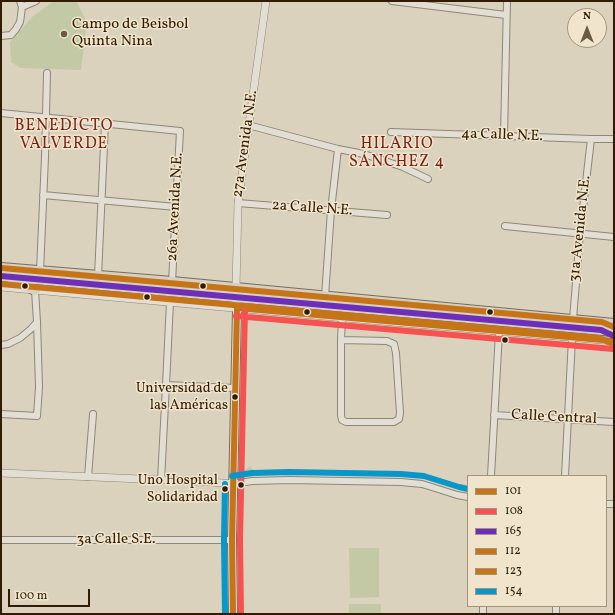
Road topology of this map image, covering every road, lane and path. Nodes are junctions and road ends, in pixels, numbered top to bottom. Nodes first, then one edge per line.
1 (36, 1) edge
2 (266, 1) edge
3 (392, 1) edge
4 (450, 1) edge
5 (507, 1) edge
6 (21, 4) edge
7 (449, 8) junction
8 (506, 15) junction
9 (1, 36) edge
10 (47, 73) dead end
11 (1, 113) edge
12 (46, 118) junction
13 (105, 124) junction
14 (248, 125) junction
15 (391, 132) dead end
16 (504, 136) junction
17 (591, 139) junction
18 (614, 139) edge
19 (338, 149) junction
20 (428, 179) dead end
21 (43, 195) junction
22 (101, 200) junction
23 (238, 204) junction
24 (176, 207) junction
25 (331, 210) junction
26 (387, 215) dead end
27 (505, 226) dead end
28 (580, 234) junction
29 (614, 237) edge
30 (1, 268) edge
31 (40, 271) junction
32 (1, 276) edge
33 (98, 276) junction
34 (1, 280) edge
35 (172, 282) junction
36 (1, 287) edge
37 (36, 290) junction
38 (236, 293) junction
39 (325, 297) junction
40 (170, 302) junction
41 (237, 308) junction
42 (342, 318) junction
43 (573, 319) junction
44 (37, 322) junction
45 (614, 324) edge
46 (601, 330) junction
47 (614, 331) edge
48 (503, 332) junction
49 (614, 336) edge
50 (572, 338) junction
51 (341, 340) junction
52 (614, 341) edge
53 (1, 345) edge
54 (166, 385) junction
55 (235, 388) junction
56 (1, 414) edge
57 (93, 414) dead end
58 (494, 415) junction
59 (567, 419) junction
60 (614, 422) edge
61 (1, 473) edge
62 (491, 475) edge
63 (564, 475) edge
64 (88, 477) junction
65 (161, 480) junction
66 (233, 484) junction
67 (467, 497) edge
68 (1, 540) edge
69 (232, 540) junction
70 (233, 614) edge

1 - 6 street
2 - 14 street, 27a Avenida N.E.
3 - 7 street
4 - 7 street
5 - 8 street
6 - 9 street
7 - 8 street
8 - 16 street
10 - 12 street
11 - 12 street
12 - 13 street
12 - 21 street
13 - 22 street
13 - 24 street, 26a Avenida N.E.
14 - 19 street
14 - 23 street, 27a Avenida N.E.
15 - 16 street, 4a Calle N.E.
16 - 17 street, 4a Calle N.E.
17 - 18 street, 4a Calle N.E.
17 - 28 street, 31a Avenida N.E.
19 - 20 street
19 - 25 street
21 - 22 street
21 - 31 street
22 - 24 street
22 - 33 street
23 - 25 street, 2a Calle N.E.
23 - 38 street, 27a Avenida N.E.
24 - 35 street, 26a Avenida N.E.
25 - 26 street, 2a Calle N.E.
25 - 39 street
27 - 28 street
28 - 29 street
28 - 43 street, 31a Avenida N.E.
30 - 31 highway
31 - 33 highway
32 - 38 highway
33 - 35 highway
34 - 37 highway
35 - 38 highway
36 - 37 street
37 - 40 street
37 - 44 street
38 - 39 highway
38 - 41 main road
38 - 46 highway
39 - 43 highway
40 - 41 street
40 - 54 street
41 - 42 street
41 - 55 main road
42 - 48 street
42 - 51 street
43 - 45 highway
44 - 53 street
44 - 56 street
46 - 47 highway
46 - 49 street
48 - 50 street
48 - 58 street
50 - 52 street
50 - 59 street
51 - 51 street
54 - 55 street
54 - 65 street
55 - 66 main road
57 - 64 street
58 - 59 street, Calle Central
58 - 62 street
59 - 60 street, Calle Central
59 - 63 street
61 - 64 street
64 - 65 street
65 - 66 street
66 - 67 street
66 - 69 main road
68 - 69 street, 3a Calle S.E.
69 - 70 main road

